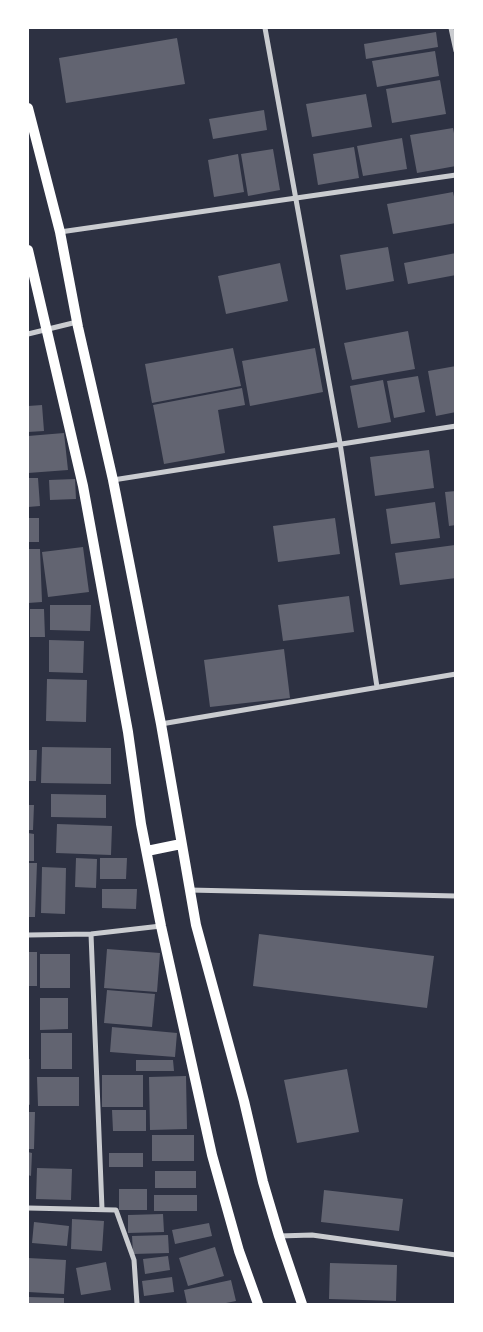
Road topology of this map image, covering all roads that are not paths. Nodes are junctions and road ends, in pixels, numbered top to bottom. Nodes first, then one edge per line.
1 (265, 28) edge
2 (451, 28) edge
3 (456, 51) edge
4 (28, 108) edge
5 (456, 175) edge
6 (297, 199) junction
7 (60, 232) junction
8 (28, 250) edge
9 (77, 322) junction
10 (46, 330) junction
11 (28, 334) edge
12 (456, 426) edge
13 (340, 443) junction
14 (114, 480) junction
15 (456, 674) edge
16 (377, 687) junction
17 (161, 724) junction
18 (181, 844) junction
19 (147, 851) junction
20 (189, 890) junction
21 (456, 896) edge
22 (161, 926) junction
23 (91, 934) junction
24 (28, 935) edge
25 (28, 1208) edge
26 (102, 1209) junction
27 (279, 1236) junction
28 (456, 1255) edge
29 (137, 1304) edge
30 (258, 1304) edge
31 (302, 1304) edge

1 - 6 street
2 - 3 street
4 - 7 main road
5 - 6 street
6 - 7 street
6 - 13 street
7 - 9 main road
8 - 10 main road
9 - 10 street
9 - 14 main road
10 - 11 street
10 - 19 main road
12 - 13 street
13 - 14 street
13 - 16 street
14 - 17 main road
15 - 16 street
16 - 17 street
17 - 18 main road
18 - 19 main road
18 - 20 main road
19 - 22 main road
20 - 21 street
20 - 27 main road
22 - 23 street
22 - 30 main road
23 - 24 street
23 - 26 street
25 - 26 street
26 - 29 street
27 - 28 street
27 - 31 main road

